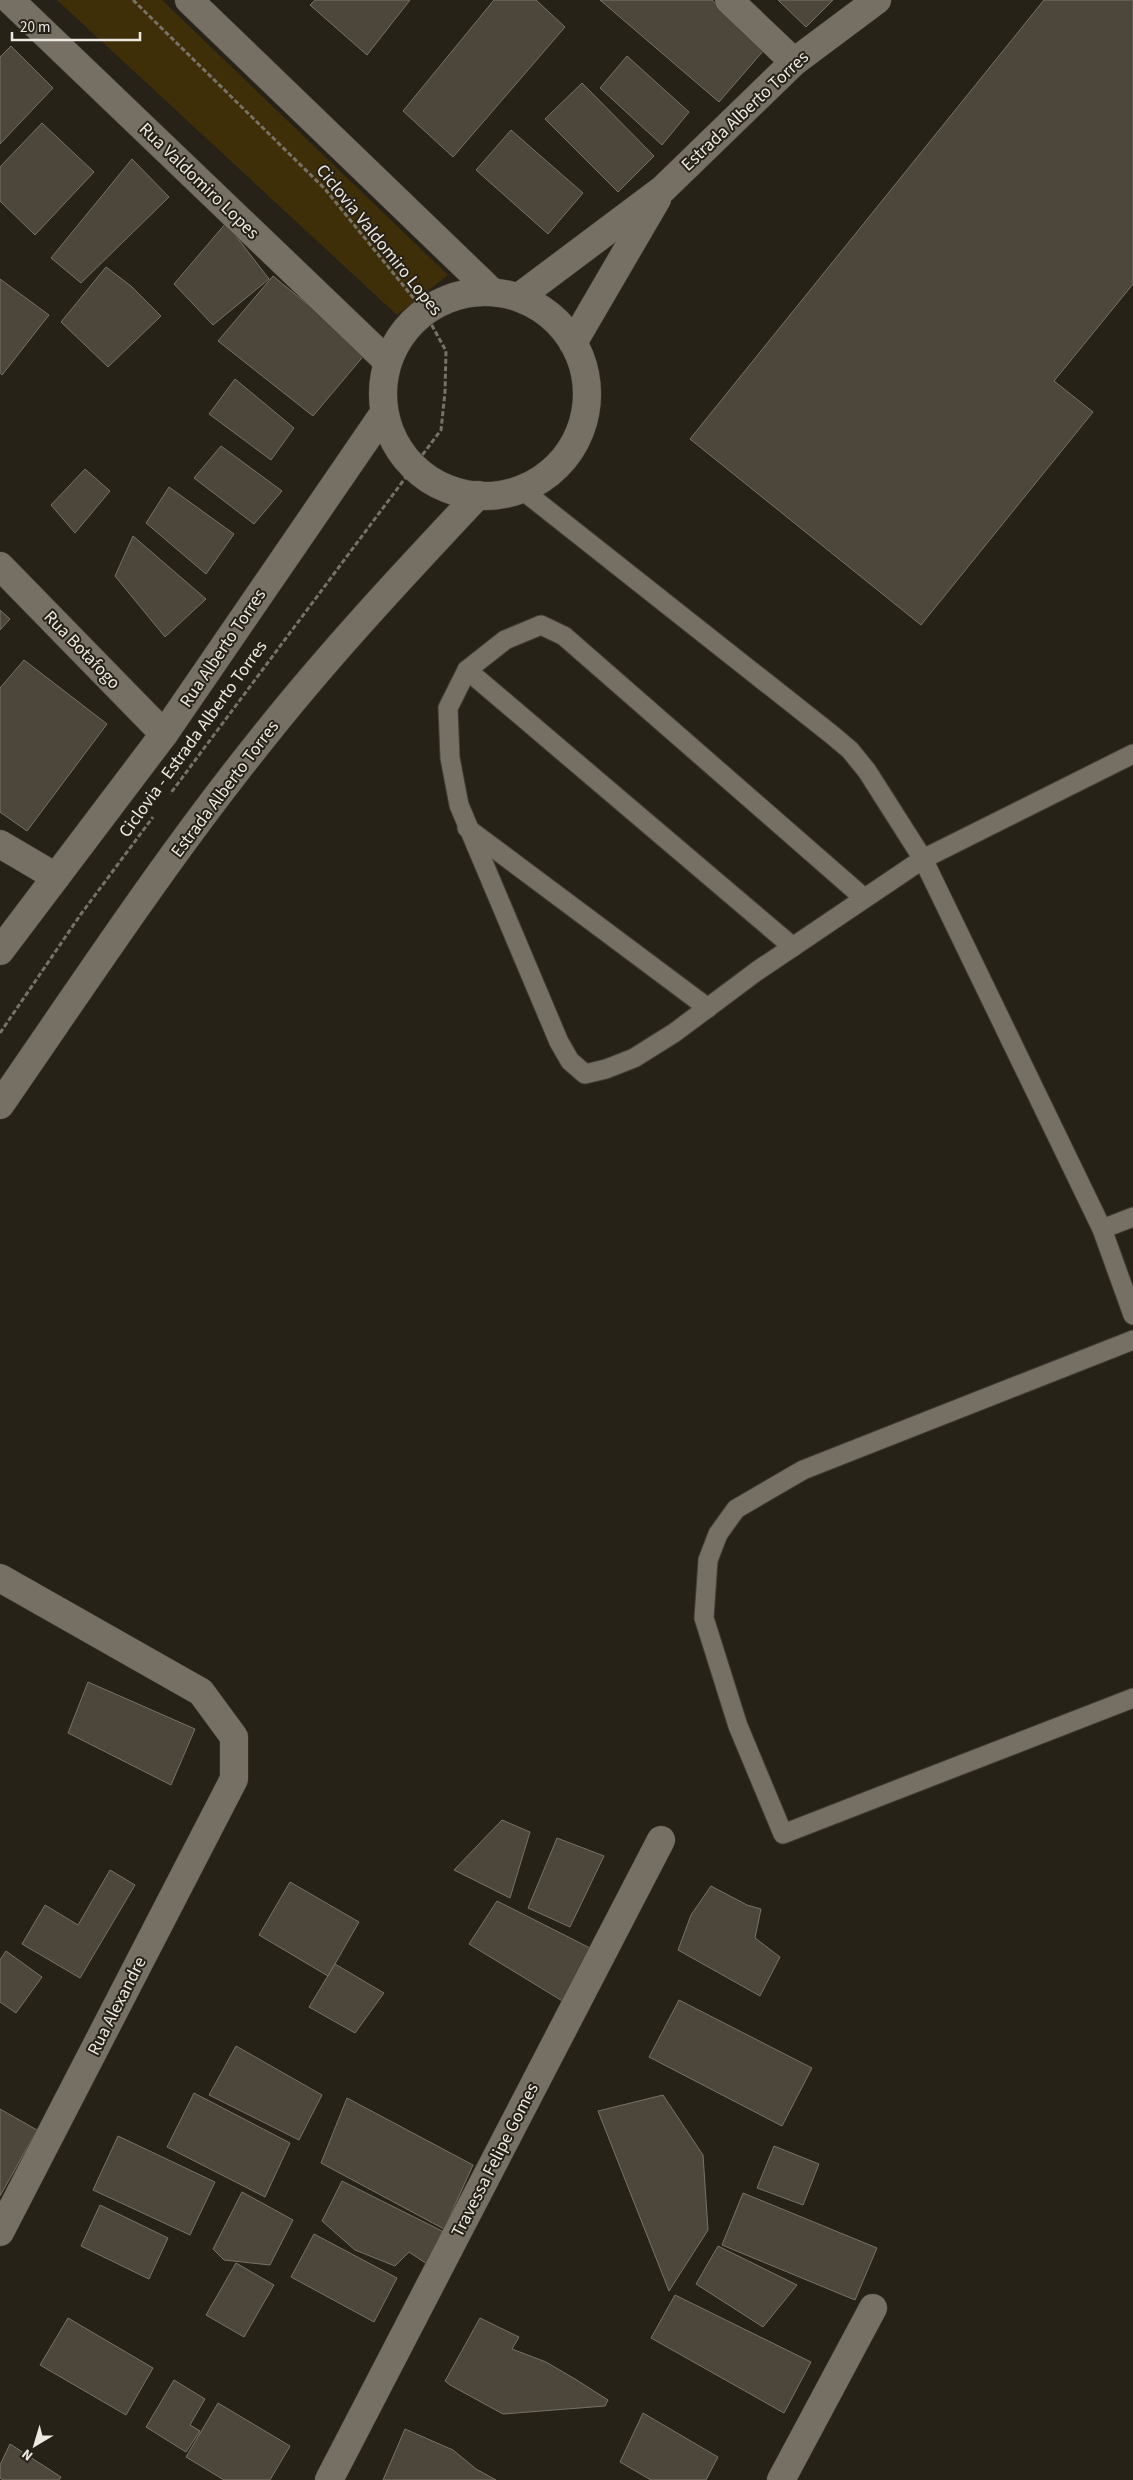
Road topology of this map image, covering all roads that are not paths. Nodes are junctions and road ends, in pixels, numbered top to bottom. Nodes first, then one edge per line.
1 (10, 0) edge
2 (189, 0) edge
3 (728, 0) edge
4 (877, 0) edge
5 (794, 62) junction
6 (663, 189) junction
7 (491, 291) junction
8 (519, 297) junction
9 (573, 343) junction
10 (388, 361) junction
11 (384, 413) junction
12 (521, 489) junction
13 (478, 495) junction
14 (0, 566) edge
15 (467, 670) junction
16 (164, 734) junction
17 (1133, 754) edge
18 (467, 827) junction
19 (0, 844) edge
20 (922, 858) junction
21 (56, 878) junction
22 (864, 898) junction
23 (793, 947) junction
24 (0, 951) edge
25 (708, 1008) junction
26 (0, 1105) edge
27 (1133, 1217) edge
28 (1102, 1229) junction
29 (1133, 1316) edge
30 (1133, 1340) edge
31 (0, 1578) edge
32 (1133, 1698) edge
33 (661, 1840) dead end
34 (0, 2232) edge
35 (873, 2308) dead end
36 (329, 2480) edge
37 (781, 2480) edge

1 - 10 street, Rua Valdomiro Lopes
2 - 7 street
3 - 5 street
4 - 5 street, Estrada Alberto Torres
5 - 6 street, Estrada Alberto Torres
6 - 8 street, Estrada Alberto Torres
6 - 9 street, Estrada Alberto Torres
7 - 8 street
7 - 10 street
8 - 9 street
9 - 12 street
10 - 11 street
11 - 13 street
11 - 16 street, Rua Alberto Torres
12 - 13 street
12 - 20 lane
13 - 26 street, Estrada Alberto Torres
14 - 16 street, Rua Botafogo
15 - 18 lane
15 - 22 lane
15 - 23 lane
16 - 21 street, Rua Alberto Torres
17 - 20 lane
18 - 25 lane
18 - 25 lane
19 - 21 street
20 - 22 lane
20 - 28 lane
21 - 24 street, Rua Alberto Torres
22 - 23 lane
23 - 25 lane
27 - 28 lane
28 - 29 lane
30 - 32 lane
31 - 34 street, Rua Alexandre
33 - 36 street, Travessa Felipe Gomes
35 - 37 street

